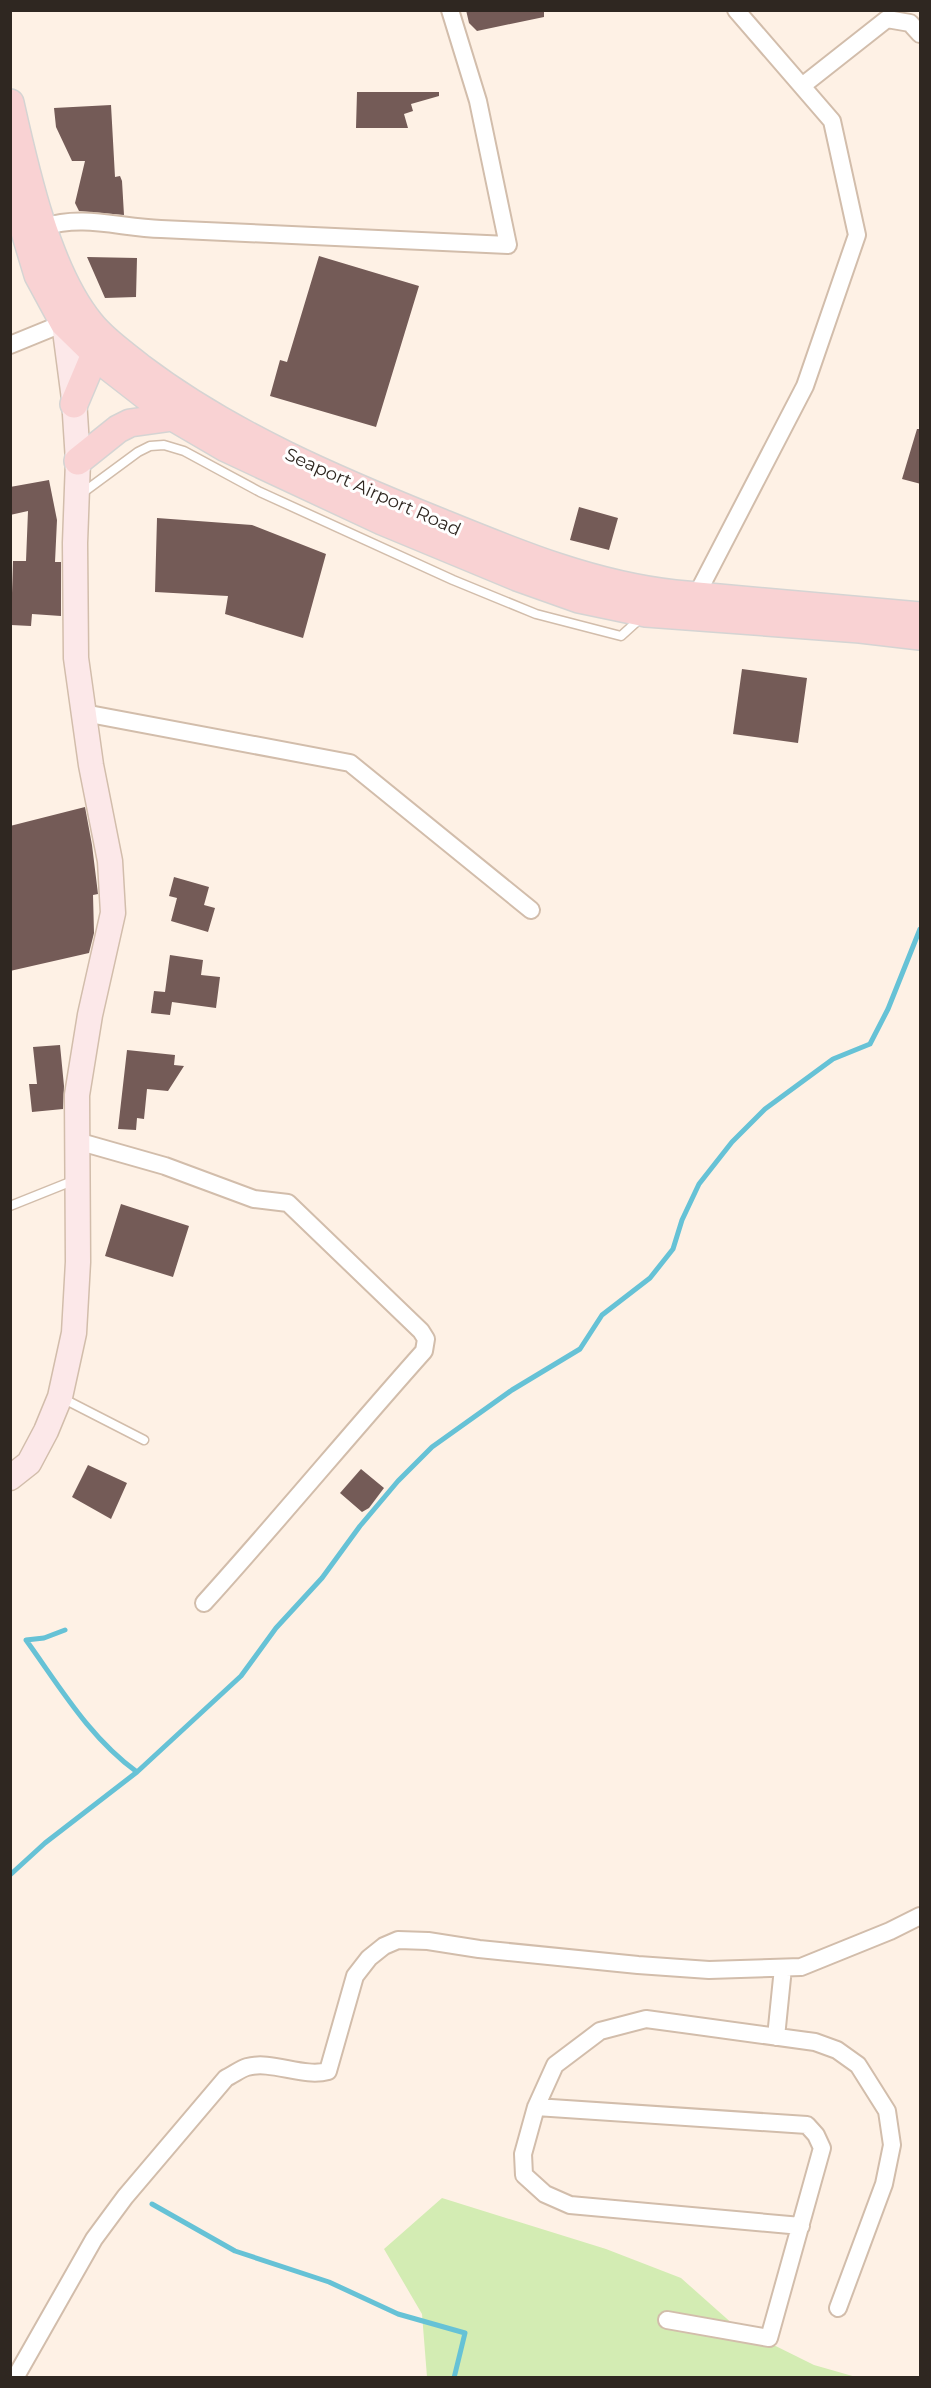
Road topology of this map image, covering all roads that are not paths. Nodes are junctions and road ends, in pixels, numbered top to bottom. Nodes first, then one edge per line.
1 (450, 10) edge
2 (736, 10) edge
3 (921, 34) edge
4 (802, 86) junction
5 (10, 103) edge
6 (10, 182) edge
7 (44, 227) junction
8 (71, 315) junction
9 (10, 345) edge
10 (100, 345) junction
11 (74, 404) junction
12 (173, 417) junction
13 (78, 461) junction
14 (76, 498) junction
15 (696, 596) junction
16 (646, 613) junction
17 (921, 616) edge
18 (921, 636) edge
19 (84, 713) junction
20 (531, 910) dead end
21 (77, 1141) junction
22 (78, 1178) junction
23 (10, 1206) edge
24 (60, 1397) junction
25 (144, 1440) dead end
26 (10, 1478) edge
27 (204, 1603) dead end
28 (921, 1916) edge
29 (783, 1968) junction
30 (776, 2037) junction
31 (536, 2107) junction
32 (801, 2226) junction
33 (838, 2308) dead end
34 (667, 2320) dead end
35 (15, 2378) edge

1 - 7 street
2 - 4 street
3 - 4 street
4 - 15 street
5 - 7 main road, Seaport Airport Road
6 - 8 main road, Seaport Airport Road
7 - 8 main road, Seaport Airport Road
8 - 9 street
8 - 10 main road, Seaport Airport Road
8 - 11 main road
10 - 11 main road
10 - 12 main road, Seaport Airport Road
10 - 15 main road, Seaport Airport Road
11 - 13 main road
12 - 13 main road
12 - 16 main road, Seaport Airport Road
13 - 14 main road
14 - 16 lane
14 - 19 main road
15 - 17 main road, Seaport Airport Road
16 - 18 main road, Seaport Airport Road
19 - 20 street
19 - 21 main road
21 - 22 main road
21 - 27 street
22 - 23 lane
22 - 24 main road
24 - 25 lane
24 - 26 main road
28 - 29 street
29 - 30 street
29 - 35 street
30 - 31 street
30 - 33 street
31 - 32 street
31 - 32 street
32 - 34 street

